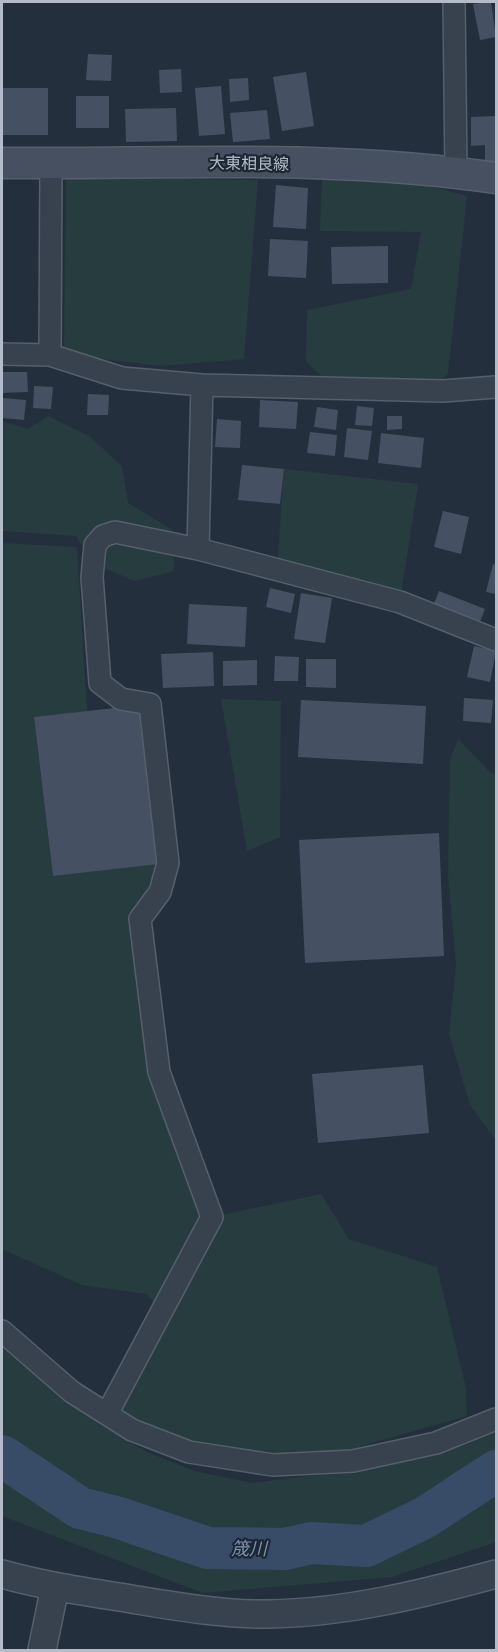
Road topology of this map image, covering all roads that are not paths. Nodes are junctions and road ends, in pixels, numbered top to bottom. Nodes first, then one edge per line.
1 (454, 2) edge
2 (2, 163) edge
3 (51, 163) junction
4 (456, 172) junction
5 (496, 178) edge
6 (2, 354) edge
7 (50, 355) junction
8 (202, 386) junction
9 (496, 387) edge
10 (198, 549) junction
11 (496, 640) edge
12 (2, 1331) edge
13 (107, 1414) junction
14 (496, 1419) edge
15 (2, 1574) edge
16 (496, 1574) edge
17 (54, 1587) junction
18 (42, 1650) edge

1 - 4 street
2 - 3 main road, 大東相良線
3 - 4 main road, 大東相良線
3 - 7 street
4 - 5 main road, 大東相良線
6 - 7 street
7 - 8 street
8 - 9 street
8 - 10 street
10 - 11 street
10 - 13 street
12 - 13 street
13 - 14 street
15 - 17 street
16 - 17 street
17 - 18 street

